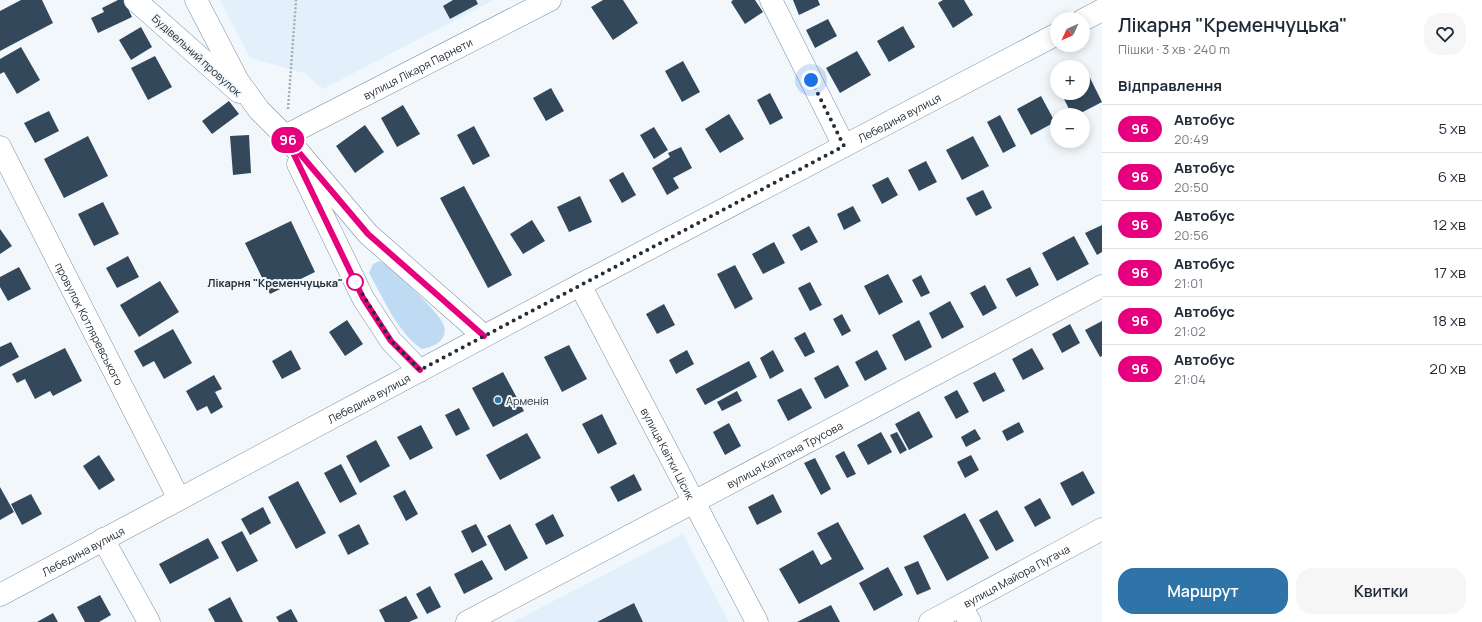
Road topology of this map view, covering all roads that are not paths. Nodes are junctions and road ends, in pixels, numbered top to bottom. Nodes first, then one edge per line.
1 (135, 0) edge
2 (196, 0) edge
3 (550, 0) edge
4 (771, 0) edge
5 (1102, 10) edge
6 (1090, 16) edge
7 (1050, 38) edge
8 (259, 110) junction
9 (285, 136) junction
10 (844, 146) junction
11 (0, 147) edge
12 (580, 285) junction
13 (1102, 286) edge
14 (484, 336) junction
15 (420, 370) junction
16 (179, 499) junction
17 (693, 501) junction
18 (1102, 529) edge
19 (103, 539) junction
20 (0, 595) edge
21 (965, 614) edge
22 (149, 622) edge
23 (467, 622) edge
24 (757, 622) edge
25 (930, 622) edge

1 - 8 street, Будівельний провулок
2 - 8 street
3 - 9 street, вулиця Лікаря Парнети
4 - 10 street
5 - 6 street
7 - 10 street, Лебедина вулиця
8 - 9 street
9 - 14 street
9 - 15 street
10 - 12 street, Лебедина вулиця
11 - 16 street, провулок Котляревського
12 - 14 street, Лебедина вулиця
12 - 17 street, вулиця Квітки Цісик
13 - 17 street, вулиця Капітана Трусова
14 - 15 street, Лебедина вулиця
15 - 16 street, Лебедина вулиця
16 - 19 street, Лебедина вулиця
17 - 23 street, вулиця Капітана Трусова
17 - 24 street, вулиця Квітки Цісик
18 - 21 street, вулиця Майора Пугача
19 - 20 street, Лебедина вулиця
19 - 22 street
21 - 25 street, вулиця Майора Пугача

